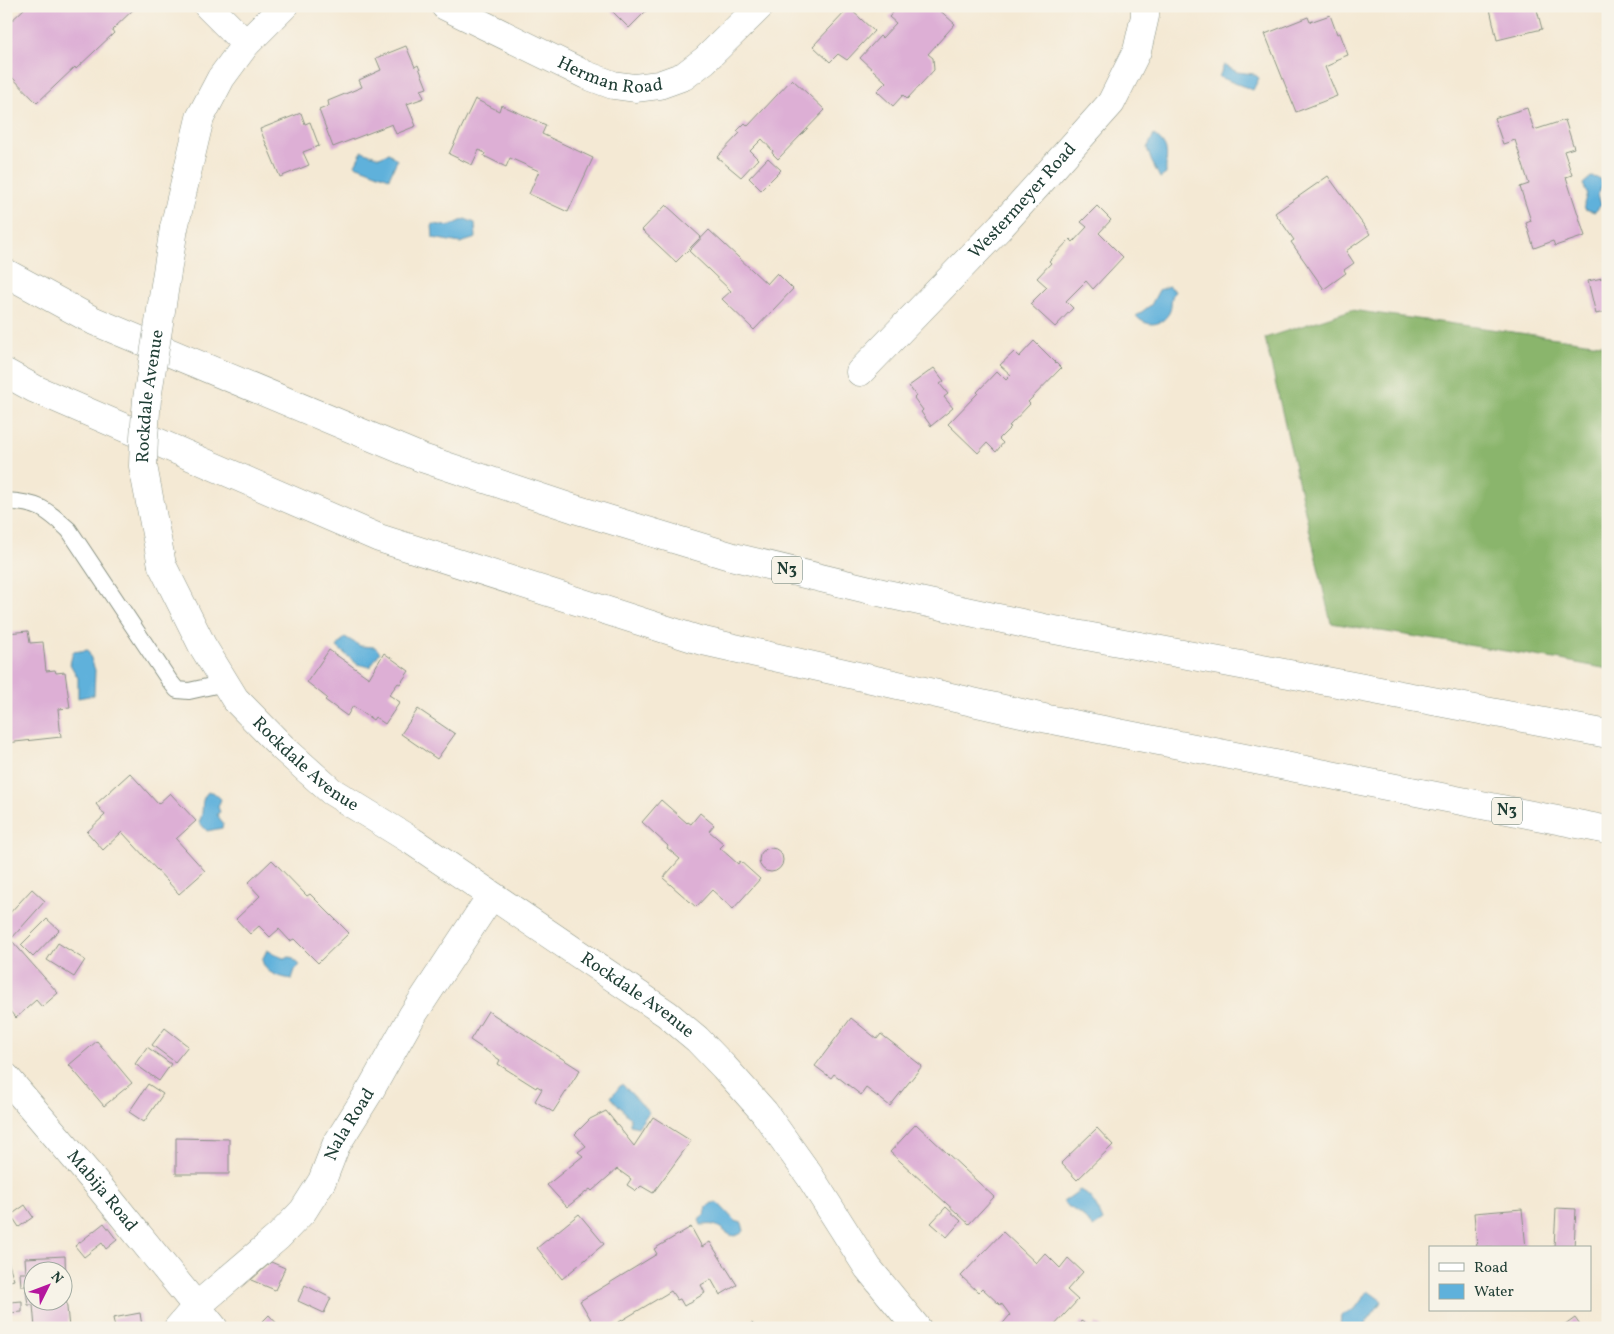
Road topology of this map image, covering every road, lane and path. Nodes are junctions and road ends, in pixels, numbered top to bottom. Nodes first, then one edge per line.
1 (208, 6) edge
2 (284, 6) edge
3 (445, 6) edge
4 (760, 6) edge
5 (1145, 6) edge
6 (246, 44) junction
7 (6, 273) edge
8 (860, 372) dead end
9 (6, 373) edge
10 (6, 501) edge
11 (225, 683) junction
12 (1608, 734) edge
13 (1608, 830) edge
14 (491, 896) junction
15 (6, 1077) edge
16 (197, 1306) junction
17 (178, 1328) edge
18 (214, 1328) edge
19 (917, 1328) edge

1 - 6 main road
2 - 6 main road, Rockdale Avenue
3 - 4 main road, Herman Road
5 - 8 main road, Westermeyer Road
6 - 11 main road, Rockdale Avenue, bridge
7 - 12 main road, N3
9 - 13 main road, N3
10 - 11 lane
11 - 14 main road, Rockdale Avenue
14 - 16 main road, Nala Road
14 - 19 main road, Rockdale Avenue
15 - 16 main road, Mabija Road
16 - 17 main road, Nala Road
16 - 18 main road, Mabija Road

